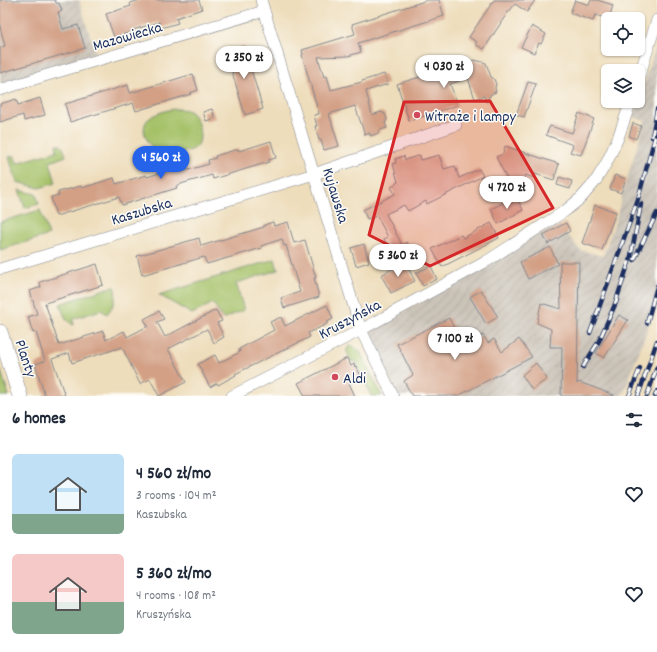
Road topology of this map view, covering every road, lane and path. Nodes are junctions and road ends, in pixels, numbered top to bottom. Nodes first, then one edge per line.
1 (262, 5) edge
2 (657, 20) edge
3 (643, 64) edge
4 (0, 90) edge
5 (629, 108) edge
6 (456, 125) dead end
7 (314, 174) junction
8 (0, 269) edge
9 (361, 330) junction
10 (0, 332) edge
11 (20, 396) edge
12 (232, 396) edge
13 (393, 396) edge

1 - 4 street, Mazowiecka
1 - 7 street, Kujawska
2 - 3 street
5 - 9 street, Kruszyńska
6 - 7 street, Kaszubska
7 - 8 street, Kaszubska
7 - 9 street, Kujawska
9 - 12 street, Kruszyńska
9 - 13 street, Kujawska
10 - 11 street, Planty

